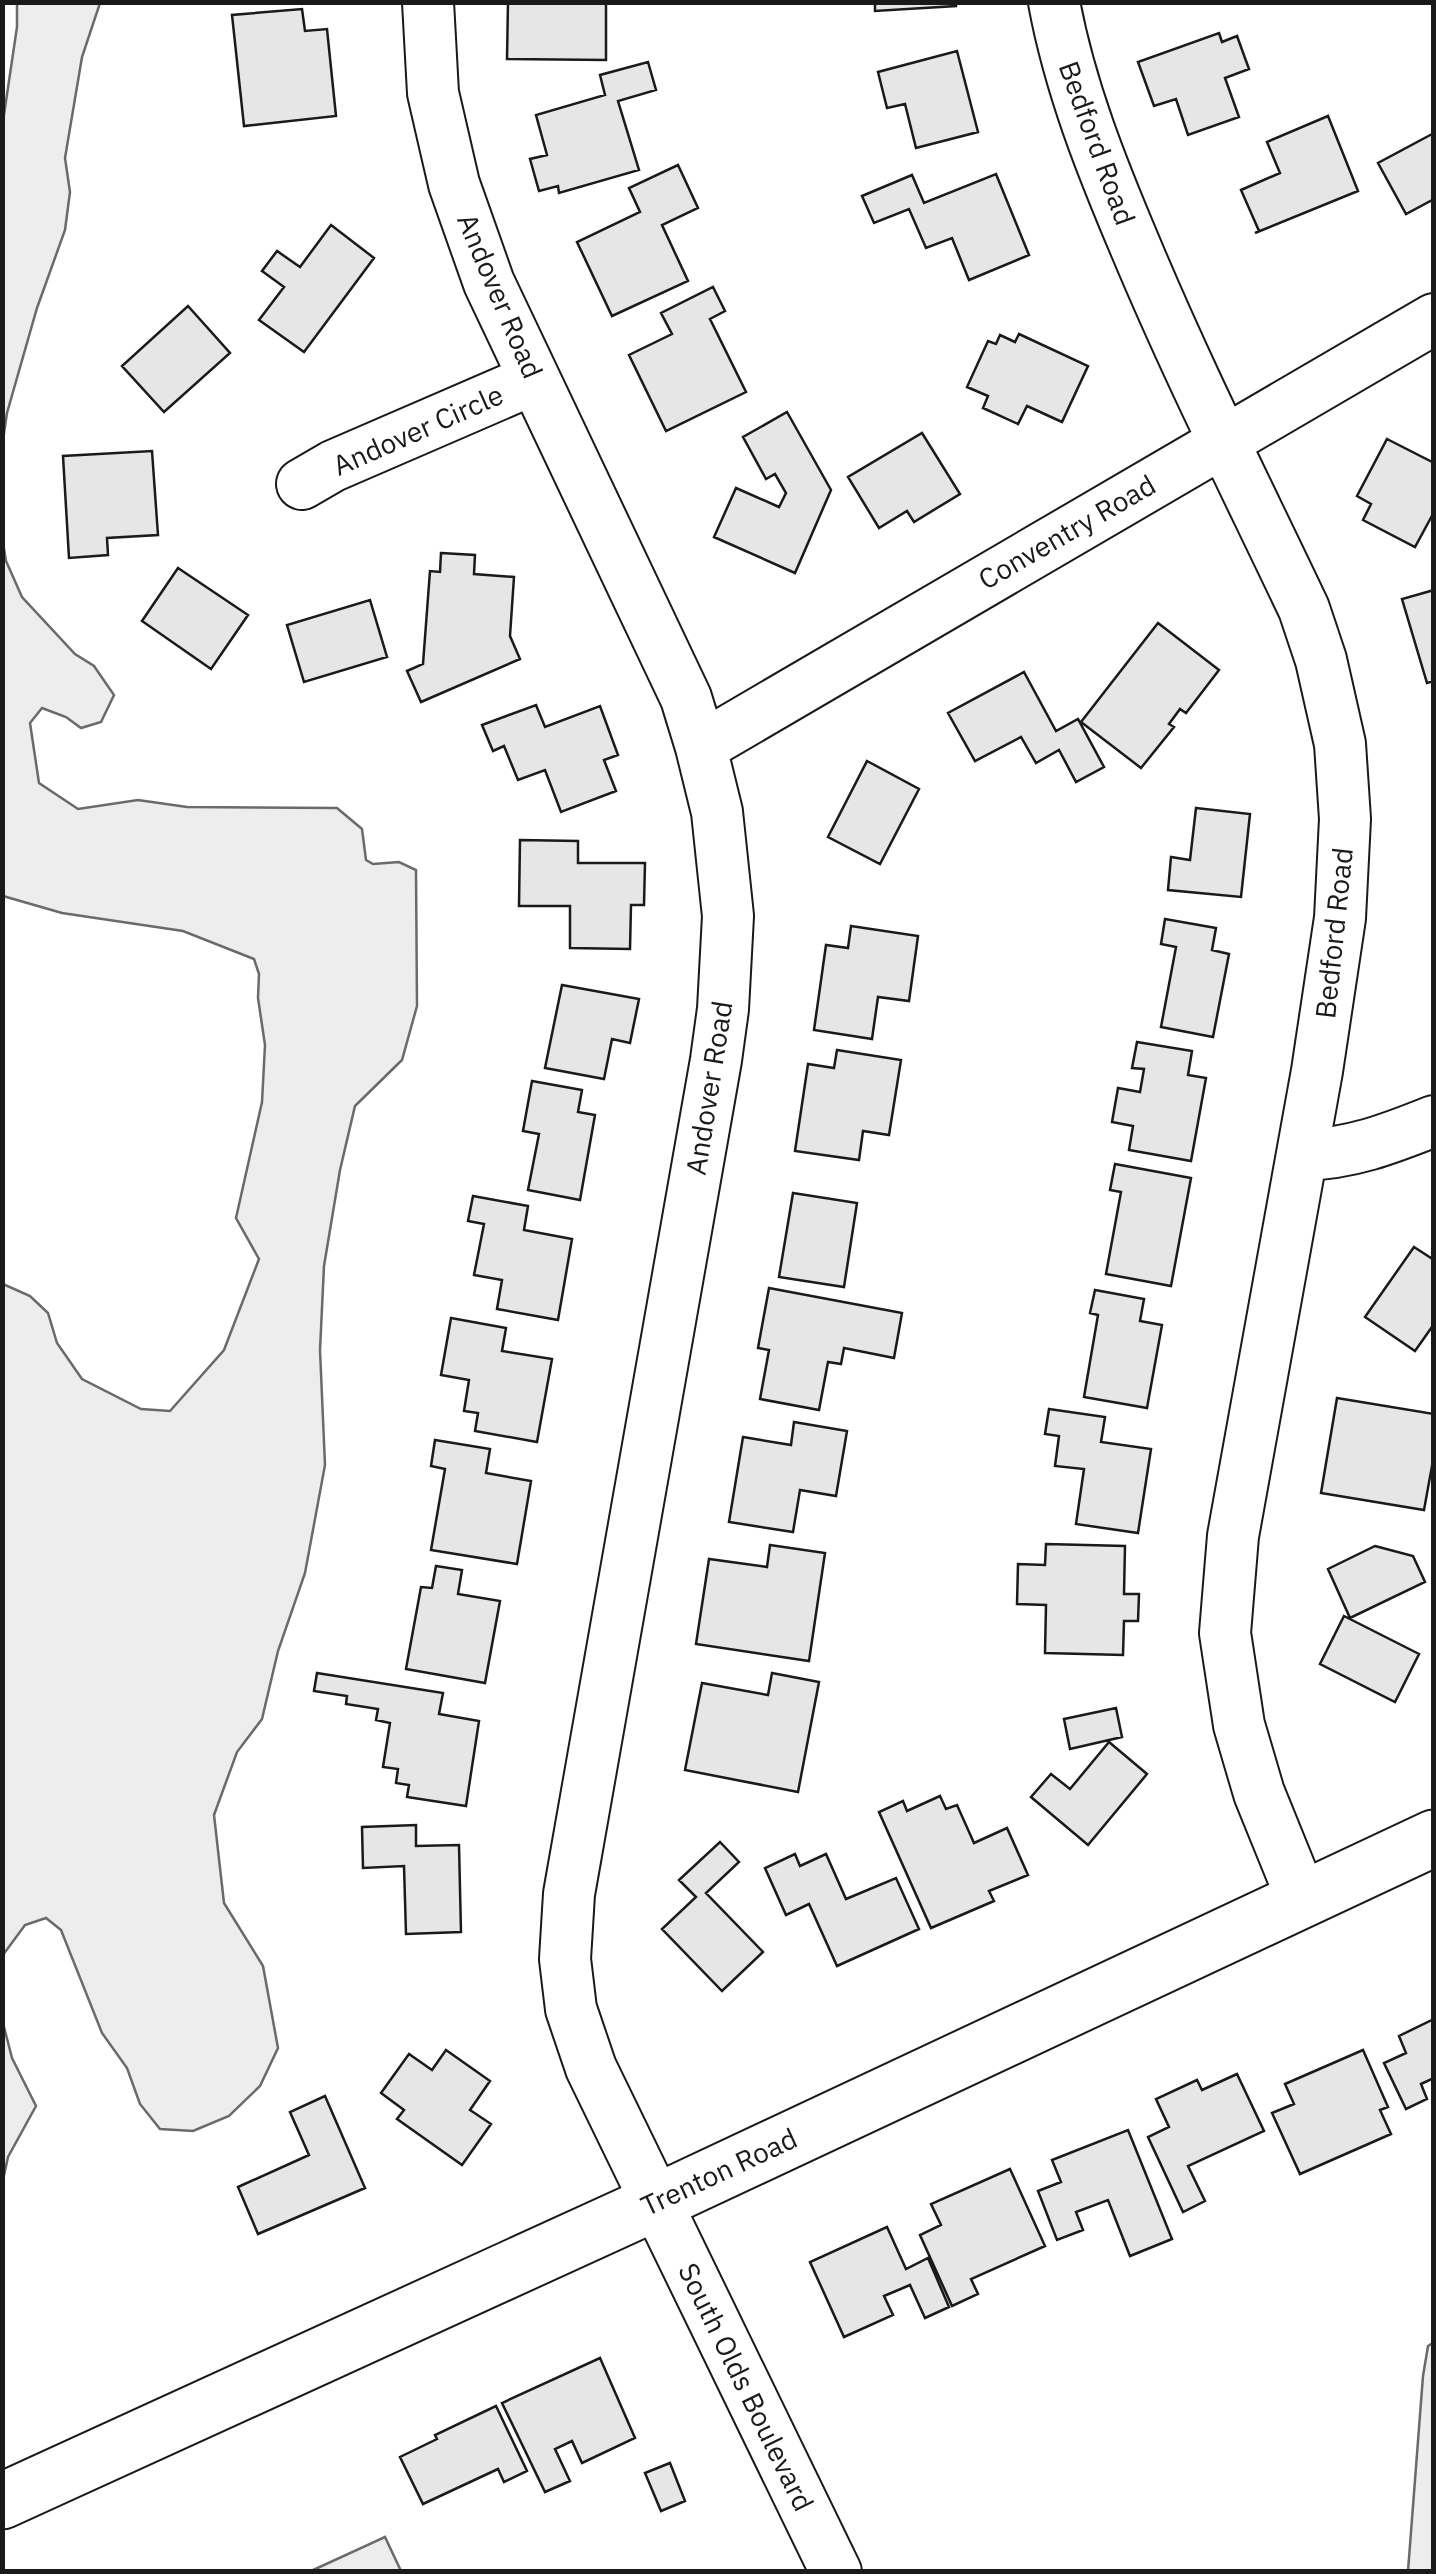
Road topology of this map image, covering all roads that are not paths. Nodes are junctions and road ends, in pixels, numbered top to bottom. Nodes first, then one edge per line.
1 (428, 2) edge
2 (1054, 2) edge
3 (1434, 320) edge
4 (534, 379) junction
5 (1223, 440) junction
6 (302, 484) dead end
7 (701, 747) junction
8 (1434, 1121) edge
9 (1302, 1156) junction
10 (1434, 1838) edge
11 (1302, 1899) junction
12 (657, 2202) junction
13 (2, 2501) edge
14 (836, 2572) edge

1 - 4 street, Andover Road
2 - 5 street, Bedford Road
3 - 5 street, Conventry Road
4 - 6 street, Andover Circle
4 - 7 street, Andover Road
5 - 7 street, Conventry Road
5 - 9 street, Bedford Road
7 - 12 street, Andover Road
8 - 9 street
9 - 11 street, Bedford Road
10 - 11 main road, Trenton Road
11 - 12 main road, Trenton Road
12 - 13 main road, Trenton Road
12 - 14 street, South Olds Boulevard

